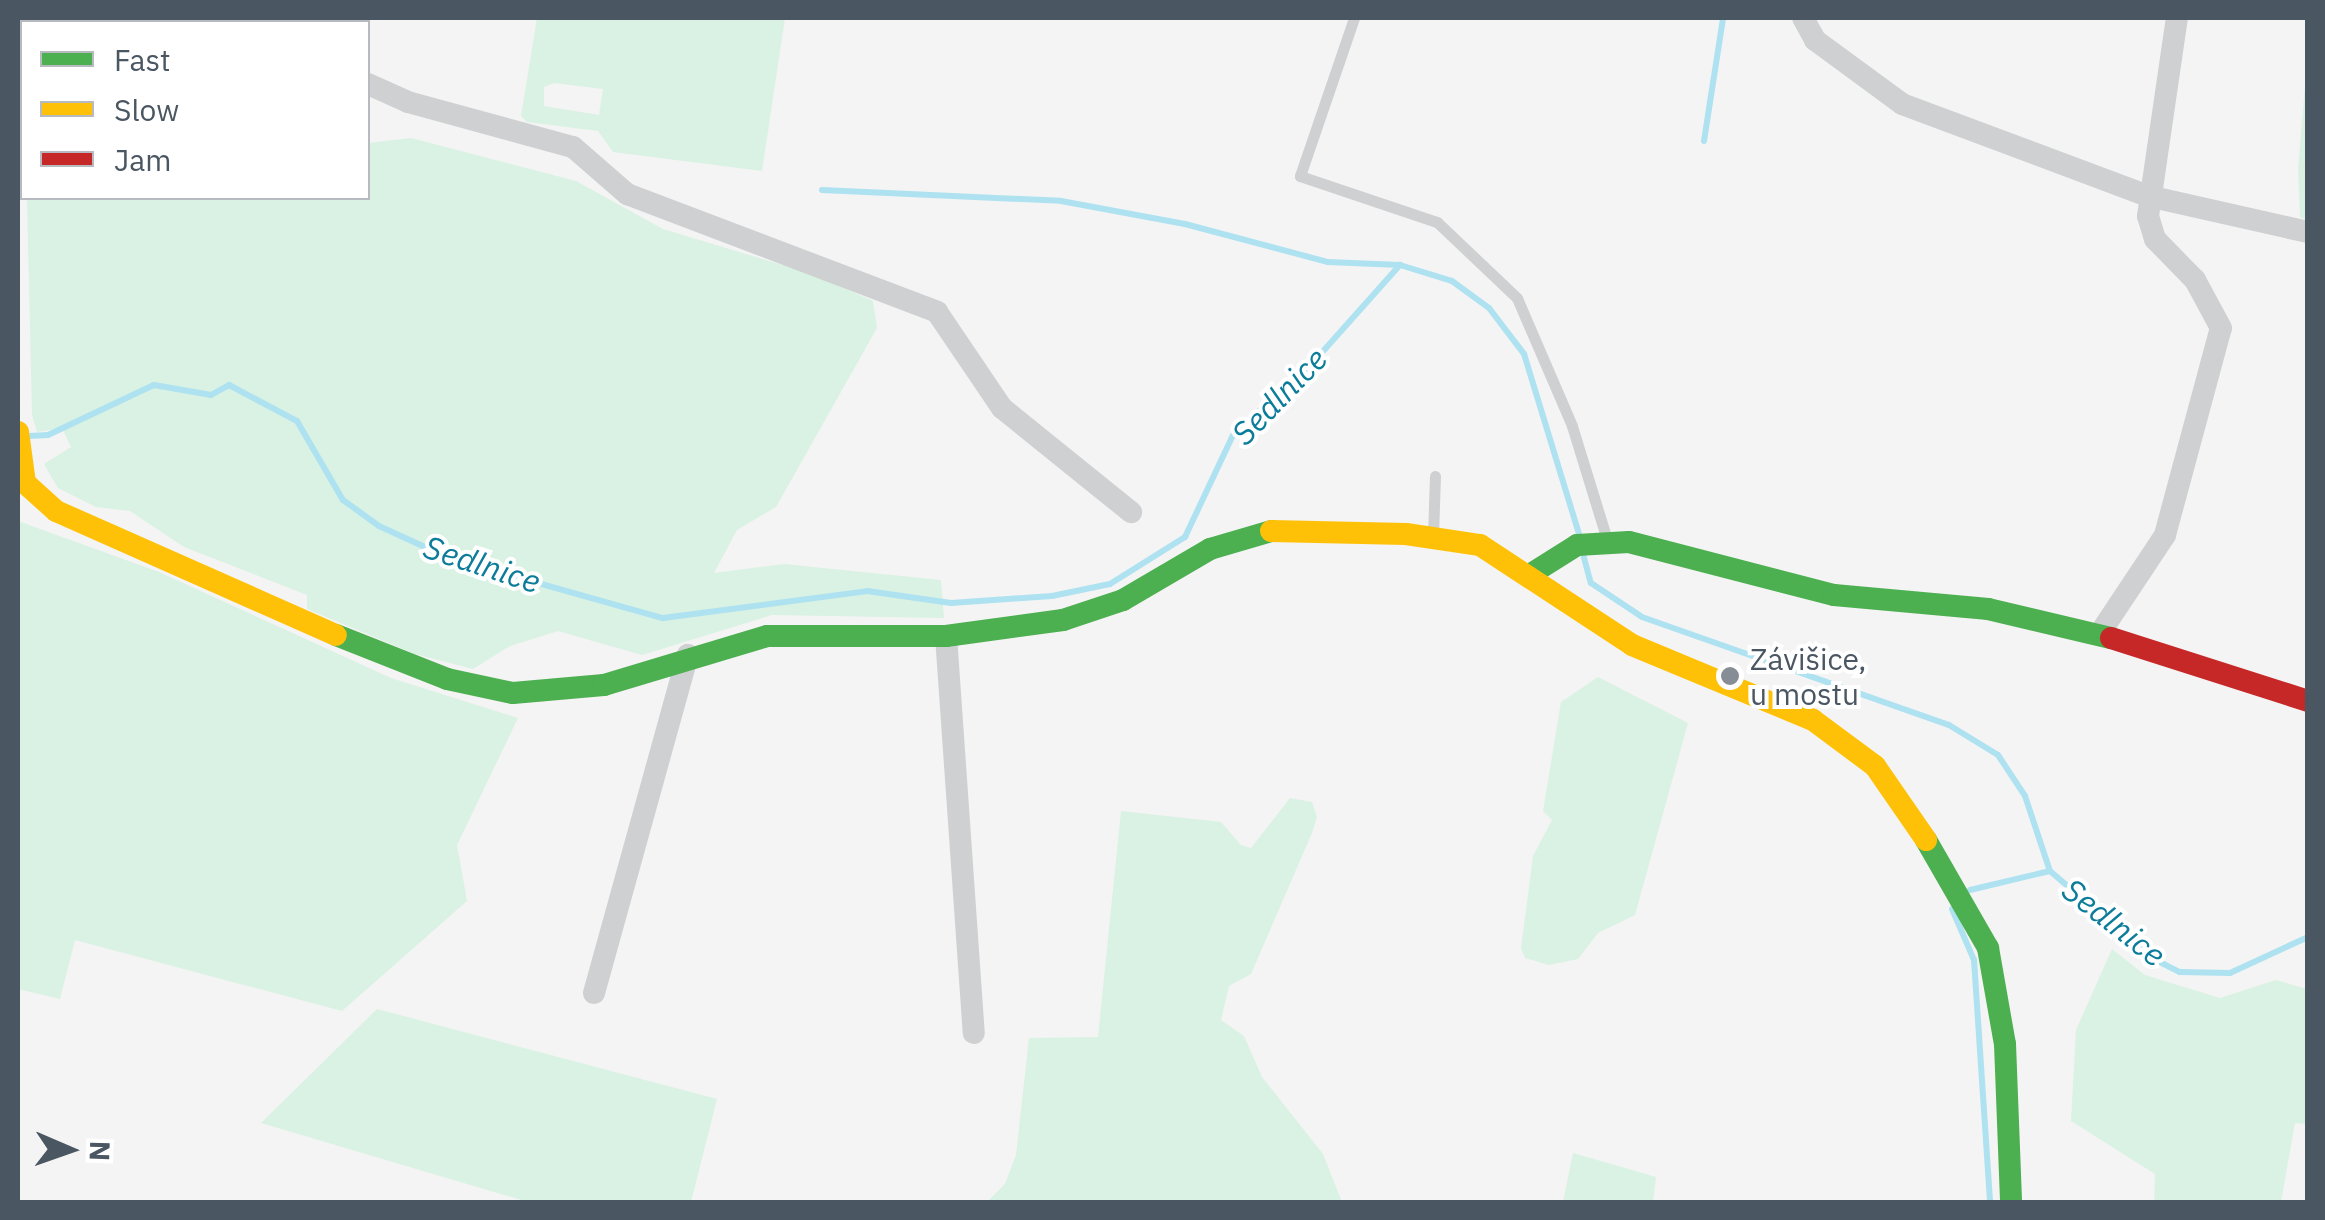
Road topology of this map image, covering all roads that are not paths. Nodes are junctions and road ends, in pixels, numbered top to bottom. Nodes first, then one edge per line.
1 (1354, 18) edge
2 (1803, 18) edge
3 (2177, 18) edge
4 (370, 85) edge
5 (2148, 196) junction
6 (2308, 232) edge
7 (18, 432) edge
8 (19, 458) edge
9 (1434, 476) dead end
10 (23, 492) edge
11 (1131, 512) dead end
12 (1434, 536) junction
13 (1602, 540) junction
14 (1531, 574) junction
15 (2100, 634) junction
16 (946, 636) junction
17 (688, 655) junction
18 (2308, 701) edge
19 (594, 992) dead end
20 (974, 1033) dead end
21 (2011, 1202) edge

1 - 13 lane
2 - 5 street
3 - 5 street
4 - 11 street
5 - 6 street
5 - 15 street
7 - 8 main road
8 - 10 main road
9 - 12 lane
10 - 17 main road
12 - 14 main road
12 - 16 main road
13 - 14 main road
13 - 15 main road
14 - 21 main road
15 - 18 main road
16 - 17 main road
16 - 20 street
17 - 19 street

